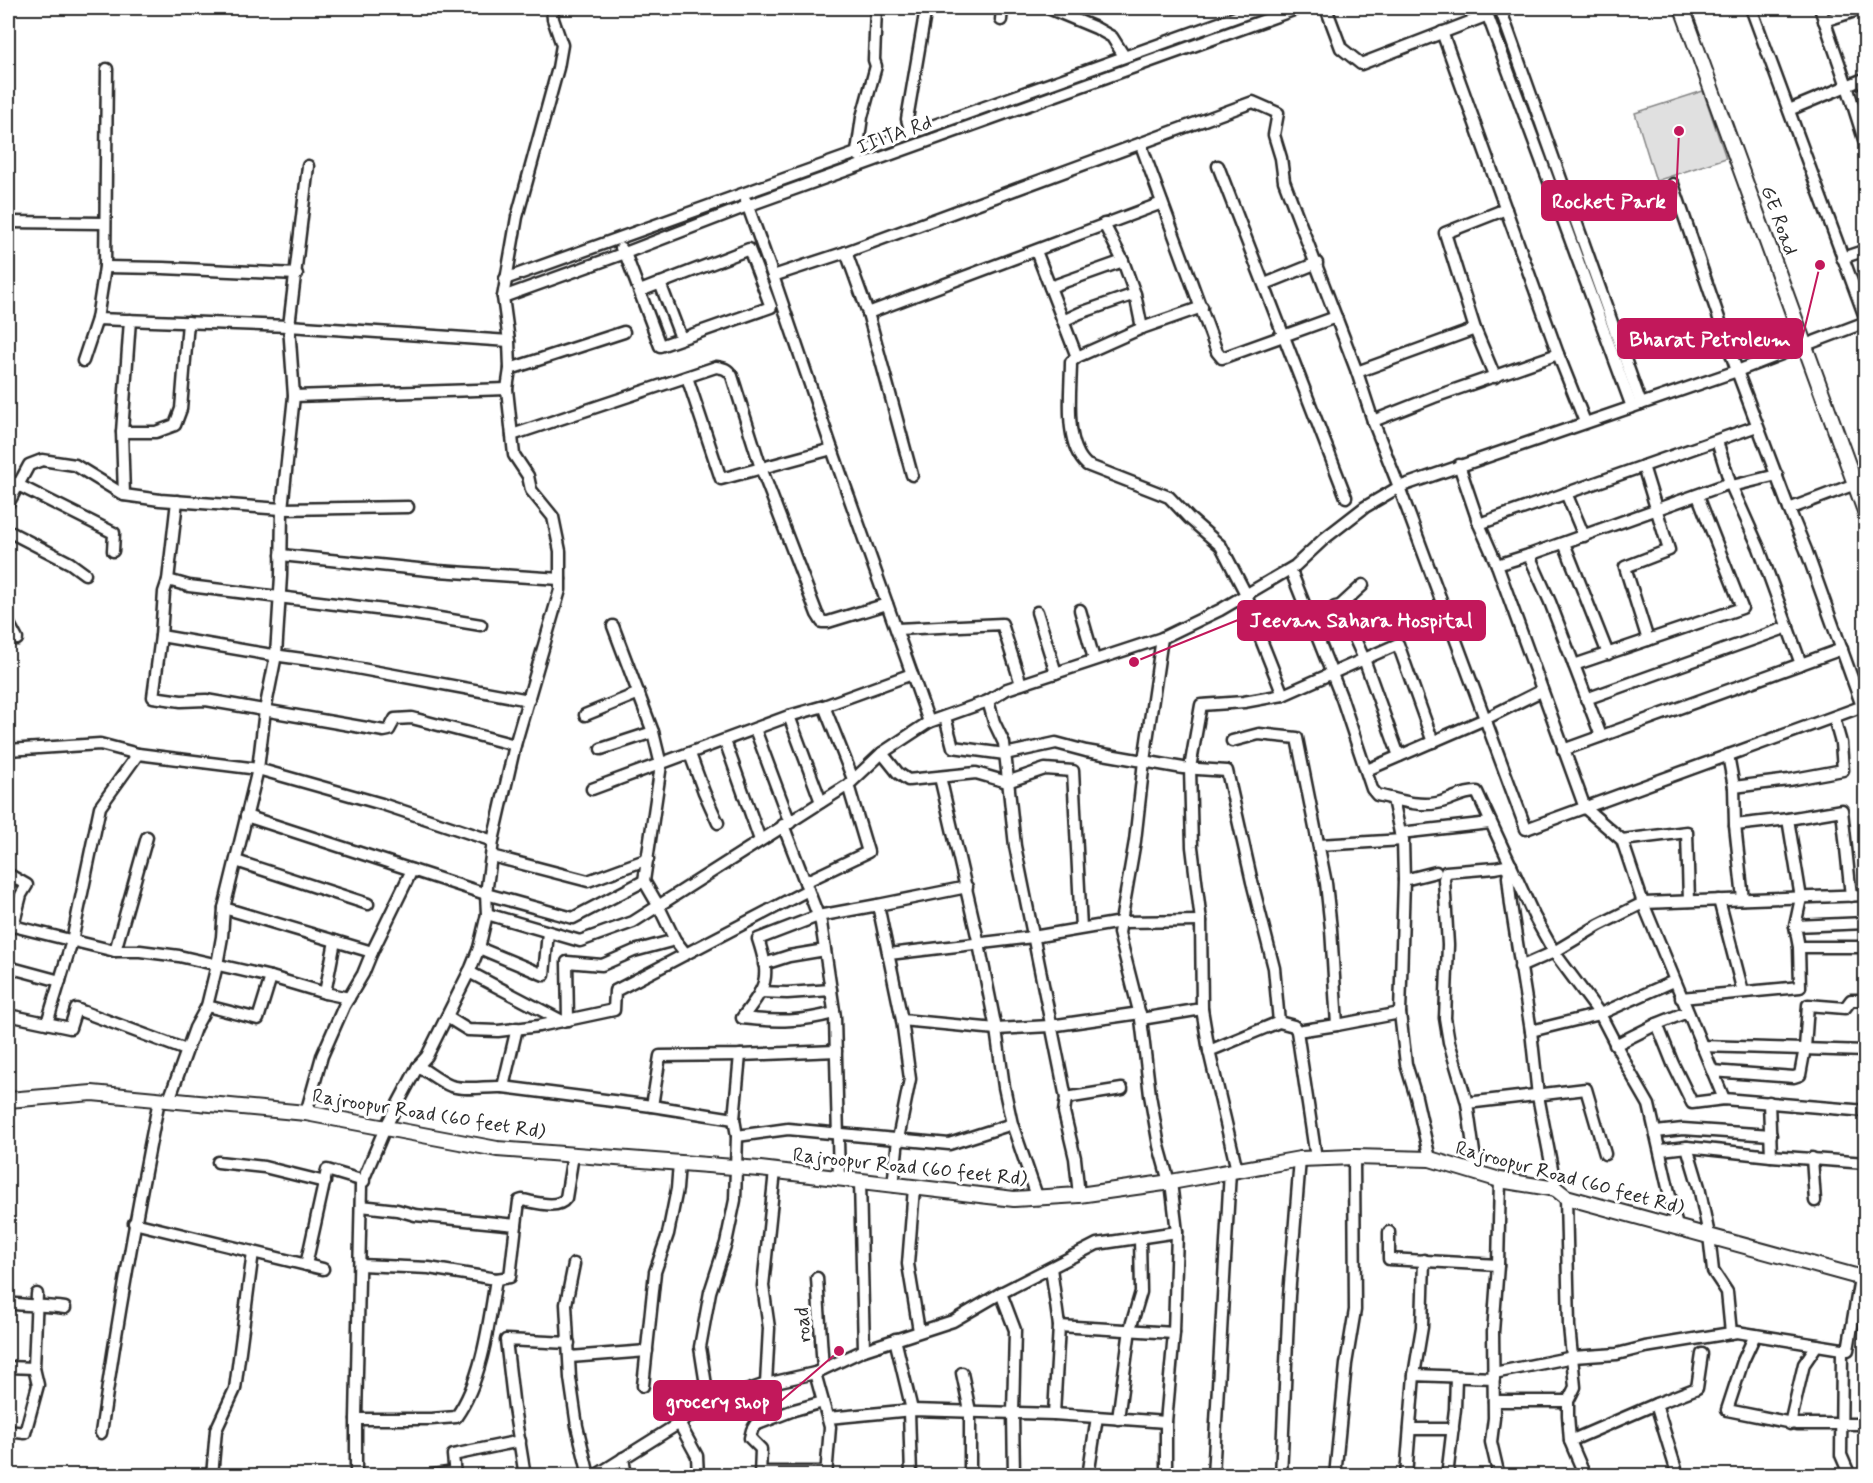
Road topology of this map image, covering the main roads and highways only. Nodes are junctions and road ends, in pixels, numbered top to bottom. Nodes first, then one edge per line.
1 (1682, 8) edge
2 (1692, 8) edge
3 (1725, 114) junction
4 (1861, 484) edge
5 (1866, 514) edge
6 (8, 1100) edge
7 (1863, 1278) edge

1 - 3 main road, GE Road
2 - 3 main road, GE Road
3 - 4 main road, GE Road
4 - 5 main road, GE Road
6 - 7 main road, Rajroopur Road (60 feet Rd)

